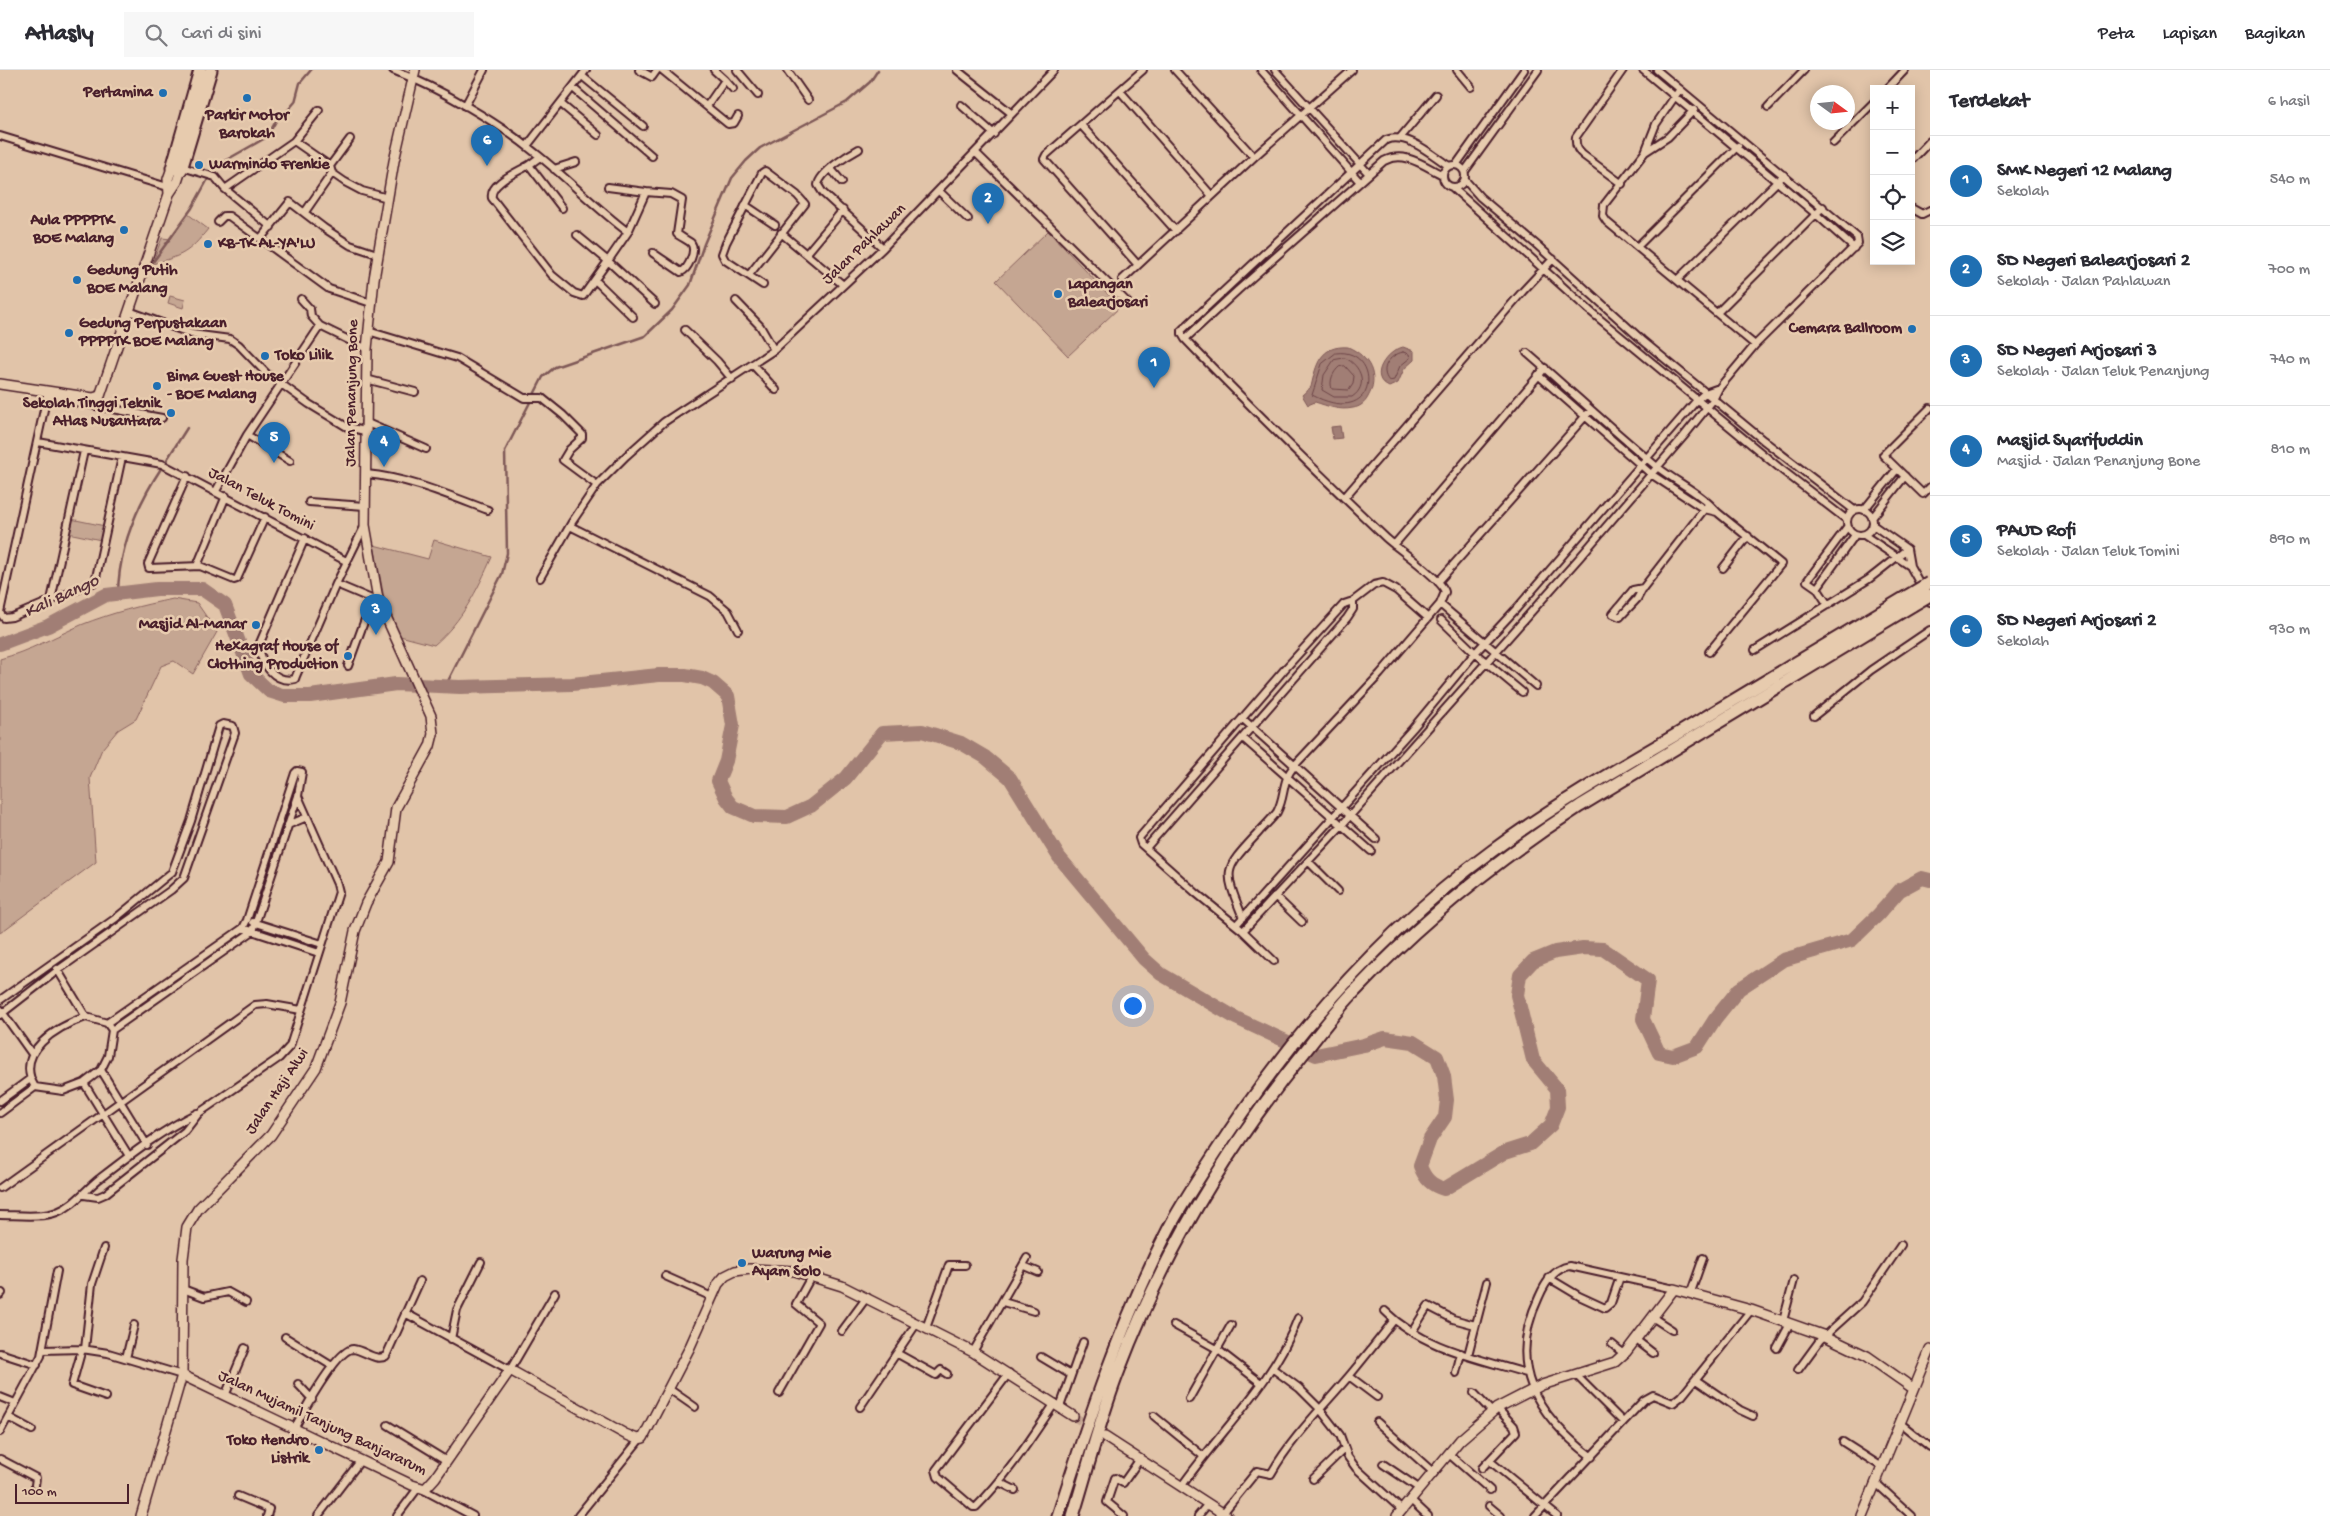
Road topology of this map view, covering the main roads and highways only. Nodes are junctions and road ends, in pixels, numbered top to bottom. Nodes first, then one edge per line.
1 (200, 70) edge
2 (211, 70) edge
3 (183, 142) junction
4 (178, 169) road end
5 (1930, 587) edge
6 (1263, 1093) junction
7 (1058, 1516) edge
8 (1073, 1516) edge

1 - 3 highway
2 - 3 highway
3 - 4 highway
5 - 6 highway, bridge
6 - 7 highway
6 - 8 highway

